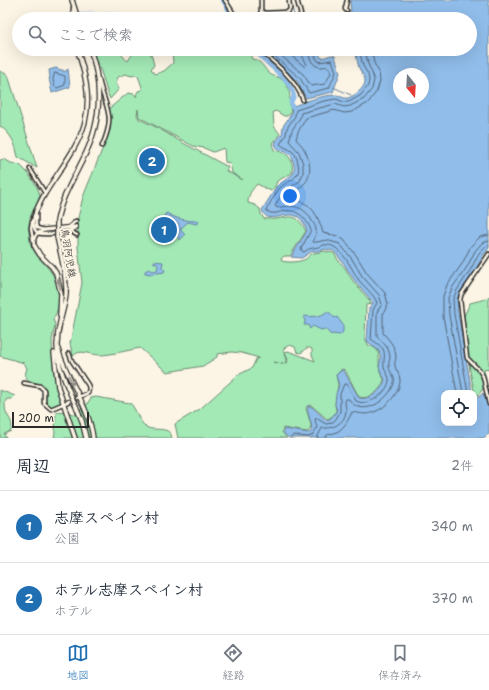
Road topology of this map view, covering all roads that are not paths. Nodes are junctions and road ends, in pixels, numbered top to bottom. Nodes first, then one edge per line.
1 (225, 0) edge
2 (261, 0) edge
3 (289, 0) edge
4 (297, 0) edge
5 (347, 0) edge
6 (72, 2) edge
7 (348, 11) dead end
8 (73, 12) edge
9 (76, 12) edge
10 (233, 12) edge
11 (261, 12) edge
12 (288, 12) edge
13 (300, 12) edge
14 (80, 56) edge
15 (93, 56) edge
16 (267, 56) edge
17 (97, 72) junction
18 (303, 100) dead end
19 (102, 146) dead end
20 (30, 169) dead end
21 (45, 193) junction
22 (36, 211) junction
23 (33, 216) junction
24 (76, 221) dead end
25 (76, 227) dead end
26 (70, 229) junction
27 (44, 230) junction
28 (37, 233) junction
29 (76, 235) dead end
30 (34, 245) junction
31 (489, 254) edge
32 (60, 323) junction
33 (56, 345) junction
34 (69, 353) dead end
35 (24, 382) dead end
36 (80, 397) junction
37 (489, 404) edge
38 (63, 405) junction
39 (75, 438) edge
40 (86, 438) edge
41 (93, 438) edge

1 - 10 street
2 - 11 street
3 - 12 street
4 - 13 street
5 - 7 street
6 - 8 street
6 - 9 main road
14 - 21 main road
15 - 17 main road, 鳥羽阿児線
16 - 18 street
17 - 19 street
17 - 32 main road, 鳥羽阿児線, bridge
20 - 21 street
21 - 22 main road
22 - 23 street
22 - 27 street
23 - 28 street
23 - 30 street
24 - 26 street
25 - 26 main road
26 - 27 main road
26 - 28 street
26 - 29 street
27 - 28 street
28 - 30 street
32 -> 30 main road
31 - 37 street
32 - 33 main road, 鳥羽阿児線
33 -> 36 main road
33 - 38 main road
33 - 40 main road, 鳥羽阿児線, bridge
34 - 36 street
35 - 38 street
36 - 38 street
36 - 41 main road
38 - 39 main road

